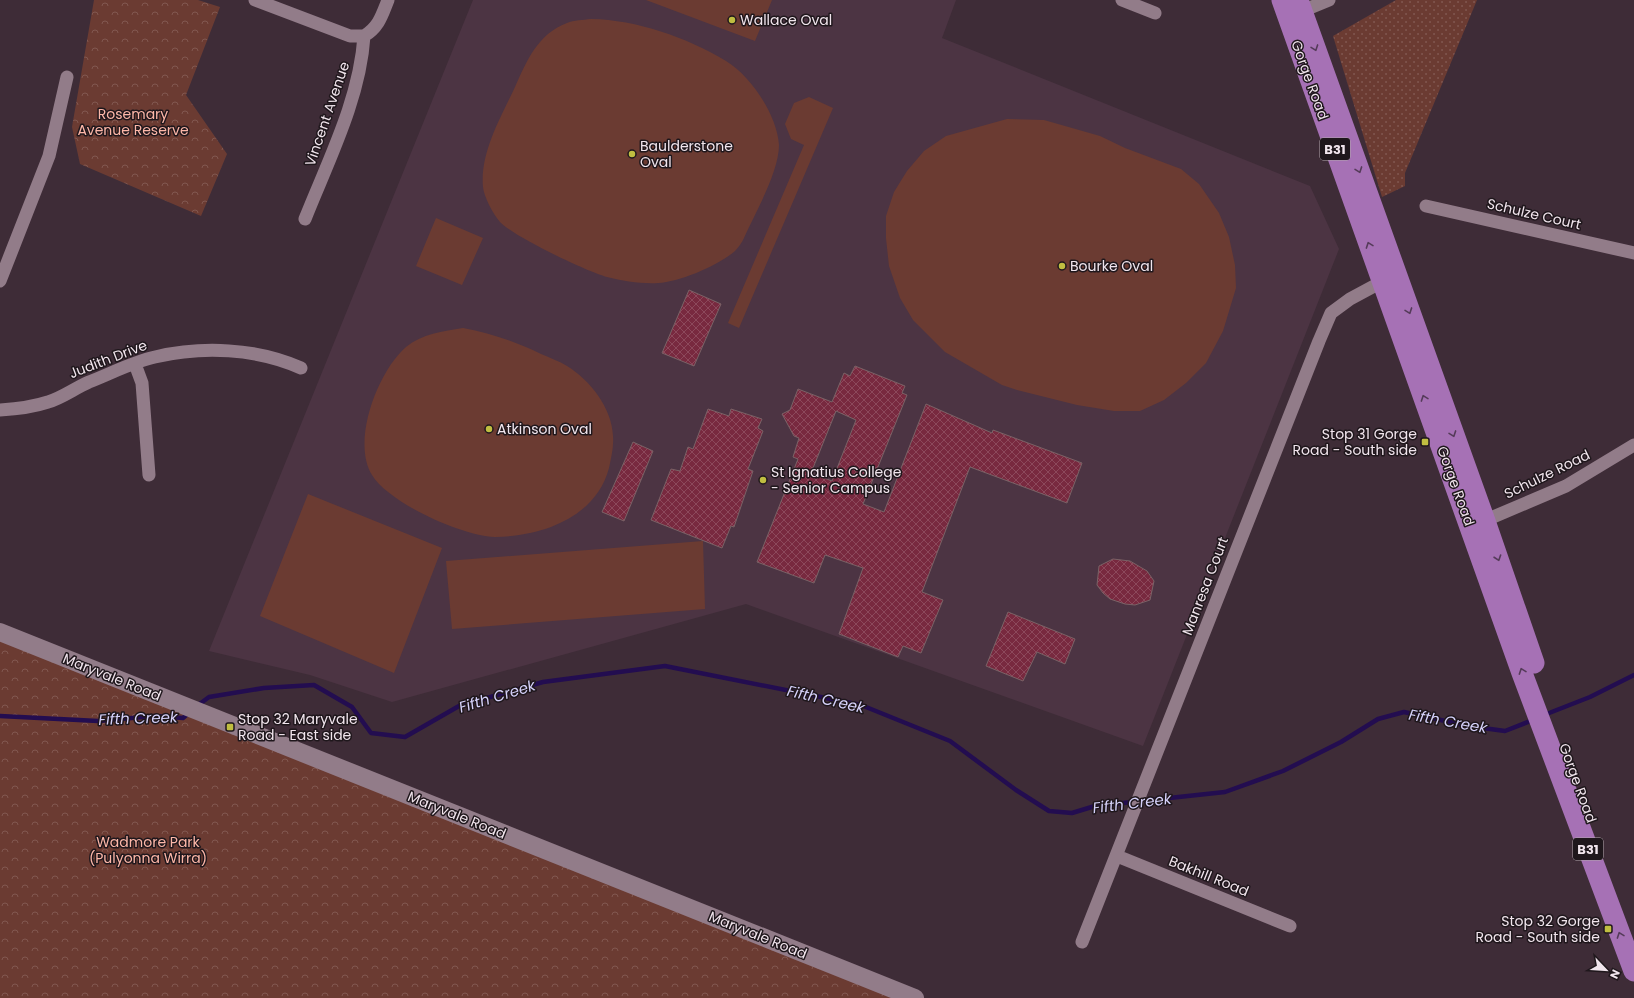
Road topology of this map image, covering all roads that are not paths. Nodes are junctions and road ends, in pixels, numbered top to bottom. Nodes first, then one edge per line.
1 (256, 0) edge
2 (388, 0) edge
3 (1122, 0) edge
4 (1329, 0) edge
5 (1292, 7) edge
6 (1155, 13) dead end
7 (364, 36) junction
8 (67, 77) dead end
9 (1426, 206) dead end
10 (305, 219) dead end
11 (1634, 253) edge
12 (1389, 278) junction
13 (0, 280) edge
14 (134, 364) junction
15 (301, 368) dead end
16 (0, 410) edge
17 (1634, 445) edge
18 (149, 475) dead end
19 (1478, 524) junction
20 (0, 632) edge
21 (1545, 714) junction
22 (1117, 856) junction
23 (1290, 926) dead end
24 (1634, 932) edge
25 (1082, 942) dead end
26 (1634, 971) edge
27 (915, 998) edge

1 - 7 street
2 - 7 street
3 - 6 street
4 - 5 street
5 - 12 main road, Gorge Road / B31
7 - 10 street, Vincent Avenue
8 - 13 street
9 - 11 street, Schulze Court
12 - 19 main road, Gorge Road / B31
12 - 22 street, Manresa Court
14 - 15 street, Judith Drive
14 - 16 street, Judith Drive
14 - 18 street
17 - 19 street, Schulze Road
19 - 21 main road, Gorge Road / B31
20 - 27 main road, Maryvale Road
21 - 24 main road, Gorge Road / B31
26 -> 21 main road, Gorge Road / B31
22 - 23 street, Bakhill Road
22 - 25 street, Manresa Court

